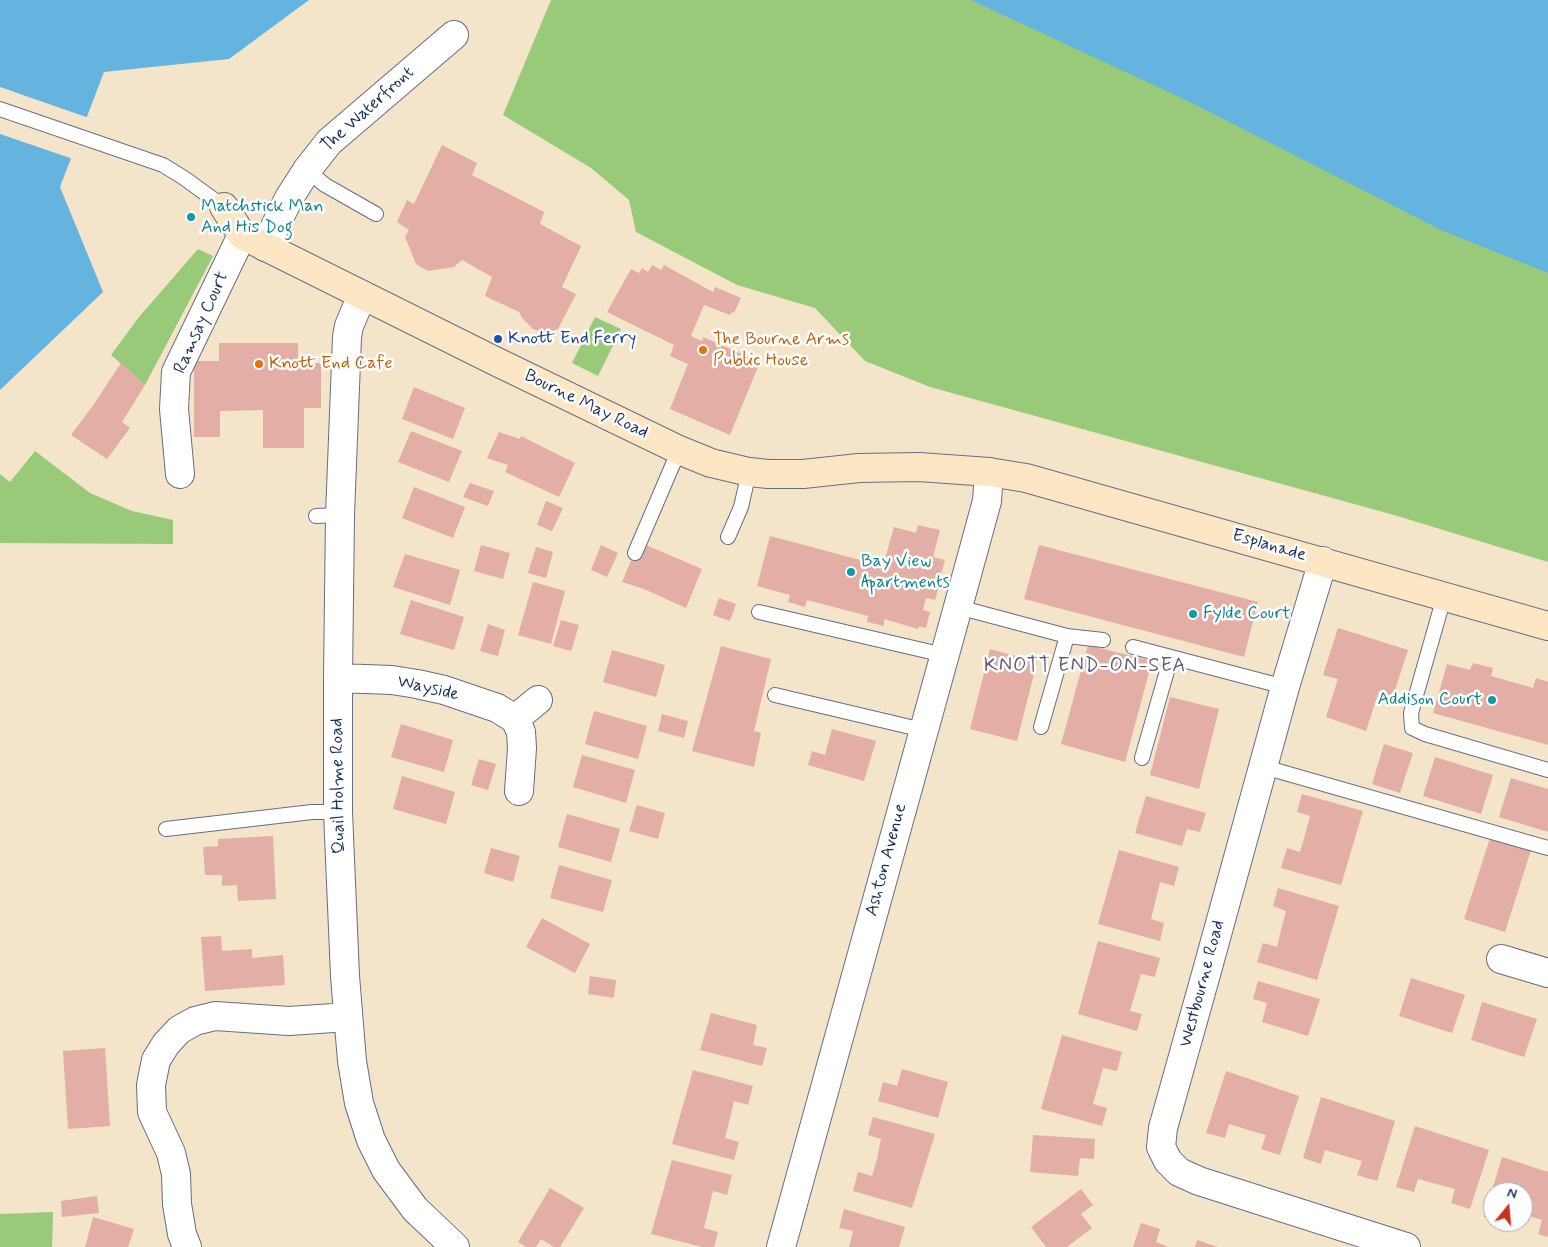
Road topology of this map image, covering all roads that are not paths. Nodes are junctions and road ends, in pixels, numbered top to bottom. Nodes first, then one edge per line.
1 (454, 35) dead end
2 (0, 109) edge
3 (307, 170) junction
4 (224, 207) joint
5 (376, 214) dead end
6 (253, 241) junction
7 (362, 295) junction
8 (679, 450) junction
9 (749, 472) junction
10 (989, 472) junction
11 (180, 474) dead end
12 (728, 537) dead end
13 (635, 553) dead end
14 (1323, 562) junction
15 (1444, 597) junction
16 (958, 607) junction
17 (759, 612) dead end
18 (1548, 626) edge
19 (1067, 636) junction
20 (1103, 640) dead end
21 (1133, 647) dead end
22 (944, 655) junction
23 (1171, 657) junction
24 (338, 678) junction
25 (1285, 687) junction
26 (775, 695) dead end
27 (538, 700) dead end
28 (514, 719) junction
29 (1041, 727) dead end
30 (923, 730) junction
31 (1142, 758) dead end
32 (1264, 766) junction
33 (1548, 770) edge
34 (519, 791) dead end
35 (338, 812) junction
36 (166, 829) dead end
37 (1548, 848) edge
38 (1501, 959) dead end
39 (1548, 972) edge
40 (348, 1017) junction
41 (187, 1247) edge
42 (455, 1247) edge
43 (781, 1247) edge
44 (1406, 1247) edge

1 - 3 street, The Waterfront
2 - 4 lane
3 - 5 lane
3 - 6 street, The Waterfront
4 - 6 main road
6 - 7 main road, Bourne May Road
6 - 11 street, Ramsay Court
7 - 8 main road, Bourne May Road
7 - 24 street, Quail Holme Road
8 - 9 main road, Bourne May Road
8 - 13 lane
9 - 10 main road, Bourne May Road
9 - 12 lane
10 - 14 main road, Esplanade
10 - 16 street, Ashton Avenue
14 - 15 main road, Esplanade
14 - 25 street, Westbourne Road
15 - 18 main road, Esplanade
15 - 33 lane
16 - 19 lane
16 - 22 street, Ashton Avenue
17 - 22 lane
19 - 20 lane
19 - 29 lane
21 - 23 lane
22 - 30 street, Ashton Avenue
23 - 25 lane
23 - 31 lane
24 - 28 street, Wayside
24 - 35 street, Quail Holme Road
25 - 32 street, Westbourne Road
26 - 30 lane
27 - 28 street
28 - 34 street
30 - 43 street, Ashton Avenue
32 - 37 lane
32 - 44 street, Westbourne Road
35 - 36 lane
35 - 40 street, Quail Holme Road
38 - 39 street
40 - 41 street
40 - 42 street, Quail Holme Road

